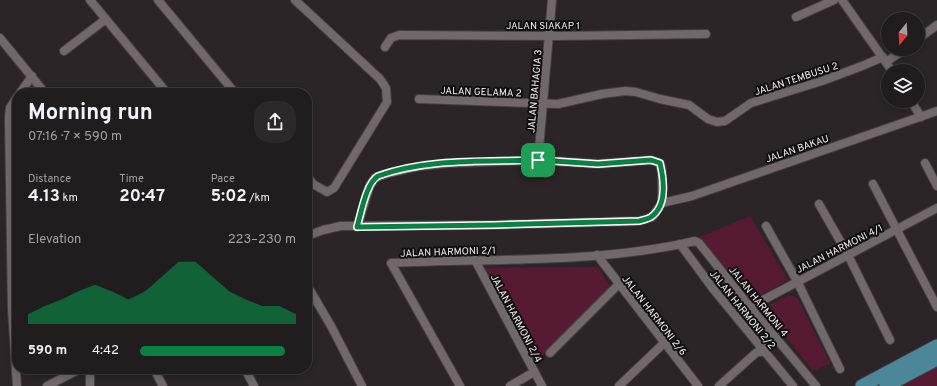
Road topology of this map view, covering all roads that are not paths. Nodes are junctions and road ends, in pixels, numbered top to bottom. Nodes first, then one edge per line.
1 (90, 0) edge
2 (158, 0) edge
3 (295, 0) edge
4 (552, 0) edge
5 (834, 0) edge
6 (846, 1) edge
7 (796, 17) dead end
8 (106, 20) junction
9 (937, 25) edge
10 (706, 34) dead end
11 (925, 34) edge
12 (549, 36) junction
13 (0, 38) edge
14 (386, 47) dead end
15 (64, 51) dead end
16 (892, 56) edge
17 (887, 59) junction
18 (889, 64) edge
19 (28, 81) junction
20 (23, 88) edge
21 (38, 88) edge
22 (163, 88) edge
23 (231, 88) edge
24 (419, 99) dead end
25 (543, 104) junction
26 (12, 105) edge
27 (915, 108) edge
28 (937, 111) edge
29 (921, 117) junction
30 (538, 160) junction
31 (925, 163) dead end
32 (12, 169) edge
33 (312, 182) edge
34 (873, 184) dead end
35 (937, 186) edge
36 (662, 203) junction
37 (819, 204) dead end
38 (937, 208) edge
39 (766, 226) dead end
40 (357, 227) junction
41 (896, 229) junction
42 (312, 234) edge
43 (680, 244) junction
44 (597, 255) junction
45 (848, 255) junction
46 (475, 260) junction
47 (797, 281) junction
48 (619, 284) junction
49 (312, 294) edge
50 (750, 307) junction
51 (937, 307) edge
52 (775, 337) junction
53 (890, 340) dead end
54 (664, 343) junction
55 (937, 346) edge
56 (760, 350) junction
57 (550, 354) dead end
58 (937, 359) edge
59 (840, 369) dead end
60 (534, 372) junction
61 (17, 374) edge
62 (70, 374) edge
63 (90, 374) edge
64 (157, 374) edge
65 (248, 374) edge
66 (17, 386) edge
67 (47, 386) edge
68 (90, 386) edge
69 (163, 386) edge
70 (254, 386) edge
71 (362, 386) edge
72 (460, 386) edge
73 (510, 386) edge
74 (542, 386) edge
75 (619, 386) edge
76 (698, 386) edge
77 (719, 386) edge
78 (792, 386) edge
79 (816, 386) edge
80 (862, 386) edge
81 (886, 386) edge

1 - 8 street
2 - 23 street
3 - 33 street
4 - 12 street, JALAN BAHAGIA 3
5 - 7 street
6 - 17 street
8 - 15 street
8 - 22 street
9 - 11 street
10 - 12 street, JALAN SIAKAP 1
12 - 14 street, JALAN SIAKAP 1
12 - 25 street, JALAN BAHAGIA 3
13 - 19 street
16 - 17 street, JALAN TEMBUSU 2
17 - 18 street
17 - 25 street, JALAN TEMBUSU 2
19 - 20 street
19 - 21 street
24 - 25 street, JALAN GELAMA 2
25 - 30 street, JALAN BAHAGIA 3
26 - 32 street
27 - 29 street
28 - 29 street, JALAN BAKAU
29 - 36 street, JALAN BAKAU
30 - 36 street
30 - 40 street
31 - 35 street
34 - 41 street
36 - 40 street
37 - 45 street
38 - 41 street, JALAN HARMONI 4/1
39 - 47 street
40 - 42 street
41 - 45 street, JALAN HARMONI 4/1
41 - 51 street
43 - 44 street, JALAN HARMONI 2/1
43 - 50 street, JALAN HARMONI 4
43 - 56 street, JALAN HARMONI 2/2
44 - 46 street, JALAN HARMONI 2/1
44 - 48 street, JALAN HARMONI 2/6
45 - 47 street, JALAN HARMONI 4/1
45 - 53 street
46 - 60 street, JALAN HARMONI 2/4
46 - 72 street, JALAN HARMONI 2/1
47 - 50 street, JALAN HARMONI 4/1
47 - 59 street
48 - 54 street, JALAN HARMONI 2/6
48 - 57 street
49 - 71 street
50 - 52 street, JALAN HARMONI 4
52 - 56 street
52 - 79 street, JALAN HARMONI 4
54 - 75 street
54 - 76 street, JALAN HARMONI 2/6
55 - 80 main road
56 - 77 street
56 - 78 street, JALAN HARMONI 2/2
58 - 81 main road
60 - 73 street
60 - 74 street, JALAN HARMONI 2/4
61 - 66 street
62 - 67 street
63 - 68 street
64 - 69 street
65 - 70 street

